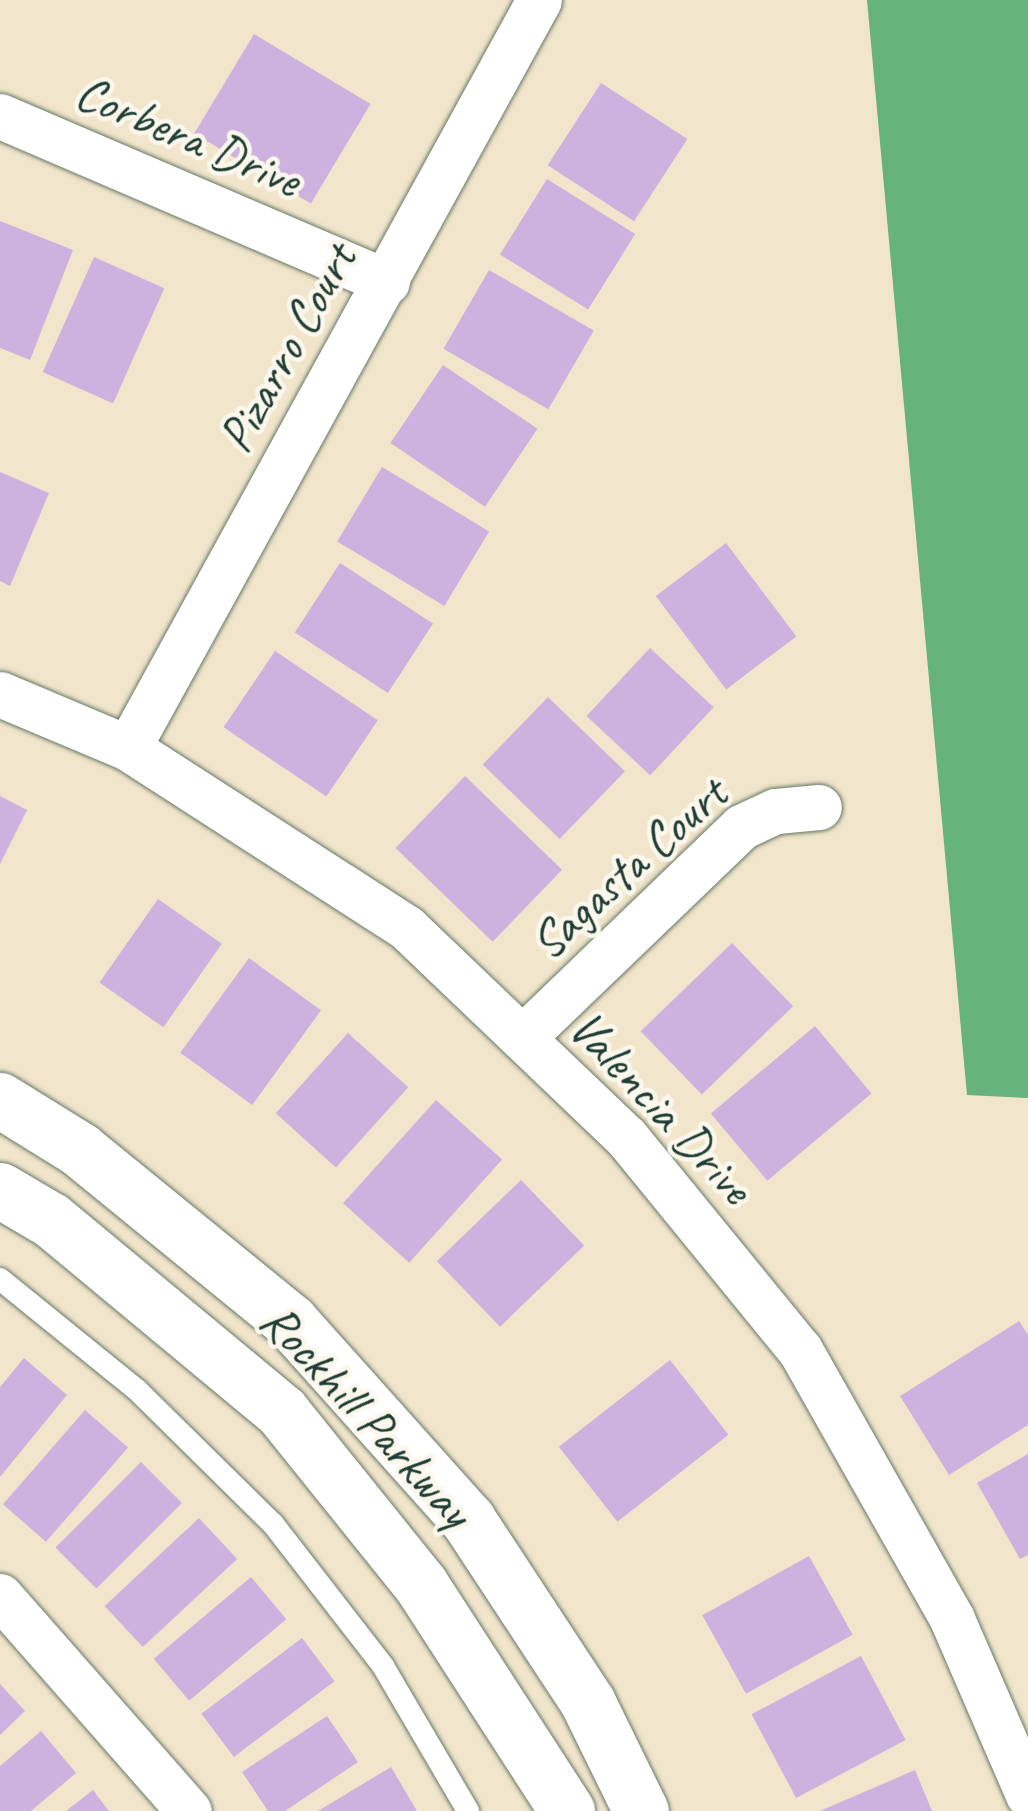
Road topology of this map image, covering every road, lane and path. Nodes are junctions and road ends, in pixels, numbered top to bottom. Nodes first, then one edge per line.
1 (538, 0) edge
2 (0, 116) edge
3 (387, 282) junction
4 (0, 694) edge
5 (128, 748) junction
6 (820, 807) dead end
7 (522, 1038) junction
8 (0, 1100) edge
9 (0, 1190) edge
10 (0, 1279) edge
11 (0, 1596) edge
12 (1028, 1796) edge
13 (189, 1811) edge
14 (468, 1811) edge
15 (567, 1811) edge
16 (641, 1811) edge

1 - 3 street, Pizarro Court
2 - 3 street, Corbera Drive
3 - 5 street, Pizarro Court
4 - 5 street, Valencia Drive
5 - 7 street, Valencia Drive
6 - 7 street, Sagasta Court
7 - 12 street, Valencia Drive
8 - 16 street, Rockhill Parkway
9 - 15 street, Rockhill Parkway
10 - 14 lane
11 - 13 street

